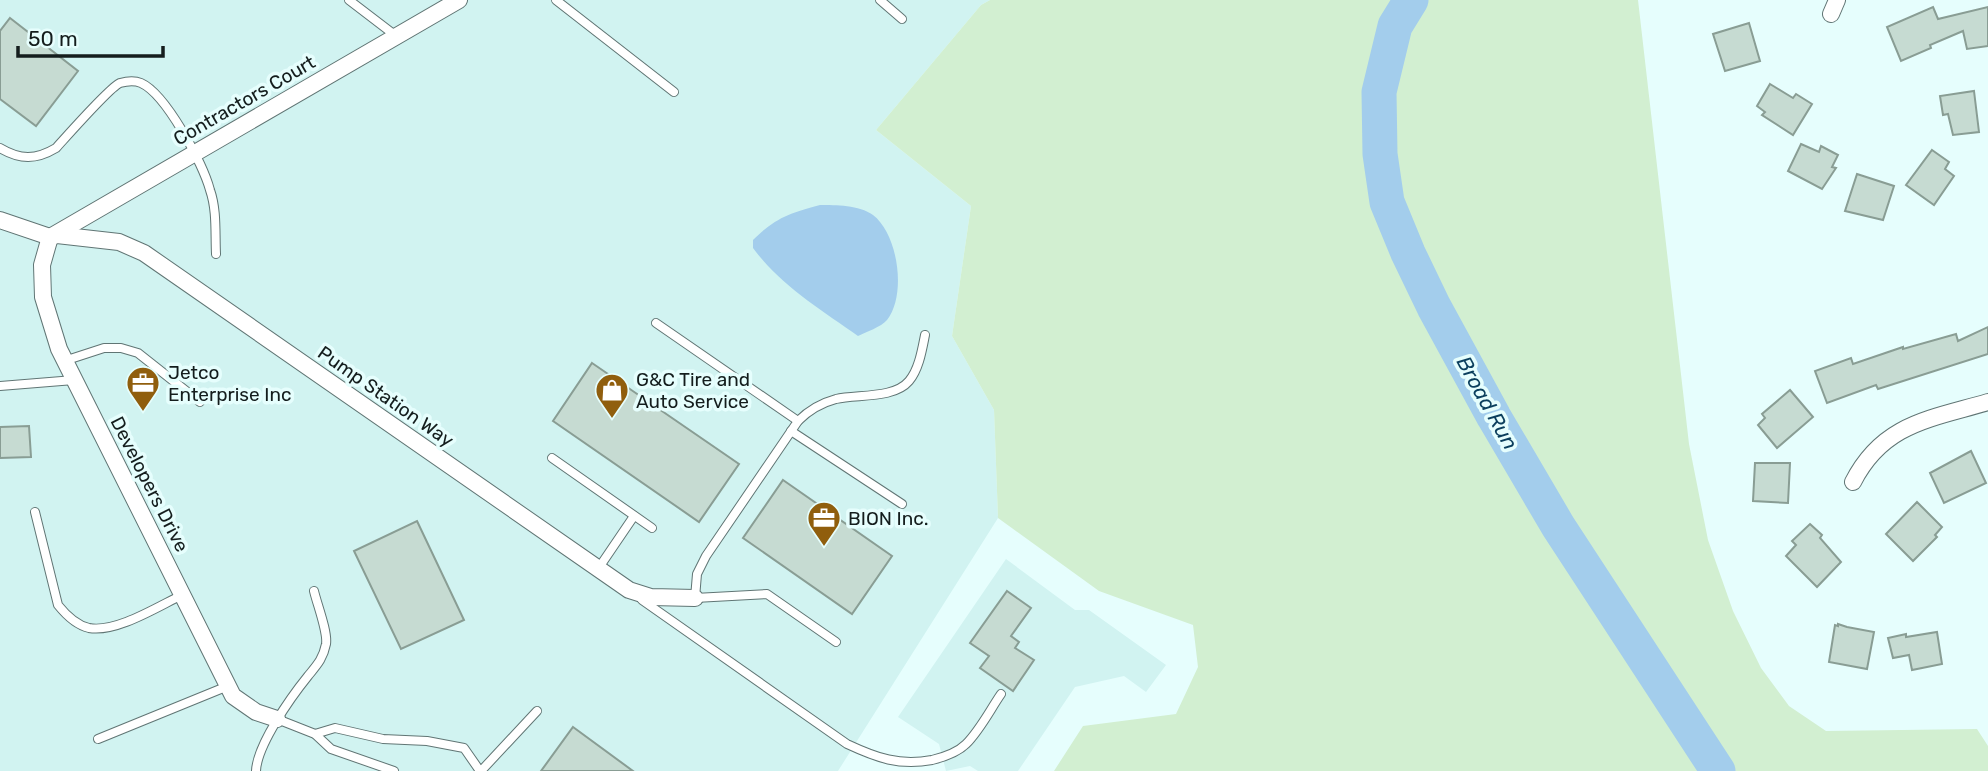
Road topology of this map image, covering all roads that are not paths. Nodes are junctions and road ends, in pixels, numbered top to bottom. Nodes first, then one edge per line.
1 (349, 0) edge
2 (459, 0) edge
3 (556, 0) edge
4 (880, 0) edge
5 (902, 19) dead end
6 (396, 36) junction
7 (674, 92) dead end
8 (0, 148) edge
9 (194, 153) junction
10 (0, 220) edge
11 (50, 237) junction
12 (216, 254) dead end
13 (656, 323) dead end
14 (925, 335) dead end
15 (64, 360) junction
16 (74, 380) junction
17 (0, 386) edge
18 (201, 402) dead end
19 (1988, 402) edge
20 (798, 421) junction
21 (791, 431) junction
22 (552, 458) dead end
23 (1853, 482) dead end
24 (902, 505) dead end
25 (35, 512) dead end
26 (634, 516) junction
27 (652, 528) dead end
28 (598, 569) junction
29 (629, 590) junction
30 (314, 591) dead end
31 (182, 595) junction
32 (695, 598) junction
33 (836, 642) dead end
34 (228, 686) junction
35 (1002, 694) dead end
36 (537, 711) dead end
37 (277, 719) junction
38 (315, 734) junction
39 (98, 739) dead end
40 (256, 771) edge
41 (394, 771) edge
42 (480, 771) edge

1 - 6 lane
2 - 6 street, Contractors Court
3 - 7 lane
4 - 5 lane
6 - 9 street, Contractors Court
8 - 9 lane
9 - 11 street, Contractors Court
9 - 12 lane
10 - 11 street, Pump Station Way
11 - 15 street, Developers Drive
11 - 28 street, Pump Station Way
13 - 20 lane
14 - 20 lane
15 - 16 street, Developers Drive
15 - 18 lane
16 - 17 lane
16 - 31 street, Developers Drive
19 - 23 street
20 - 21 lane
21 - 24 lane
21 - 32 lane
22 - 26 lane
25 - 31 lane
26 - 27 lane
26 - 28 lane
28 - 29 street, Pump Station Way
29 - 32 street, Pump Station Way
29 - 35 lane
30 - 37 lane
31 - 34 street, Developers Drive
32 - 33 lane
34 - 37 street, Developers Drive
34 - 39 lane
36 - 42 lane
37 - 38 lane
37 - 40 lane
38 - 41 lane
38 - 42 lane

